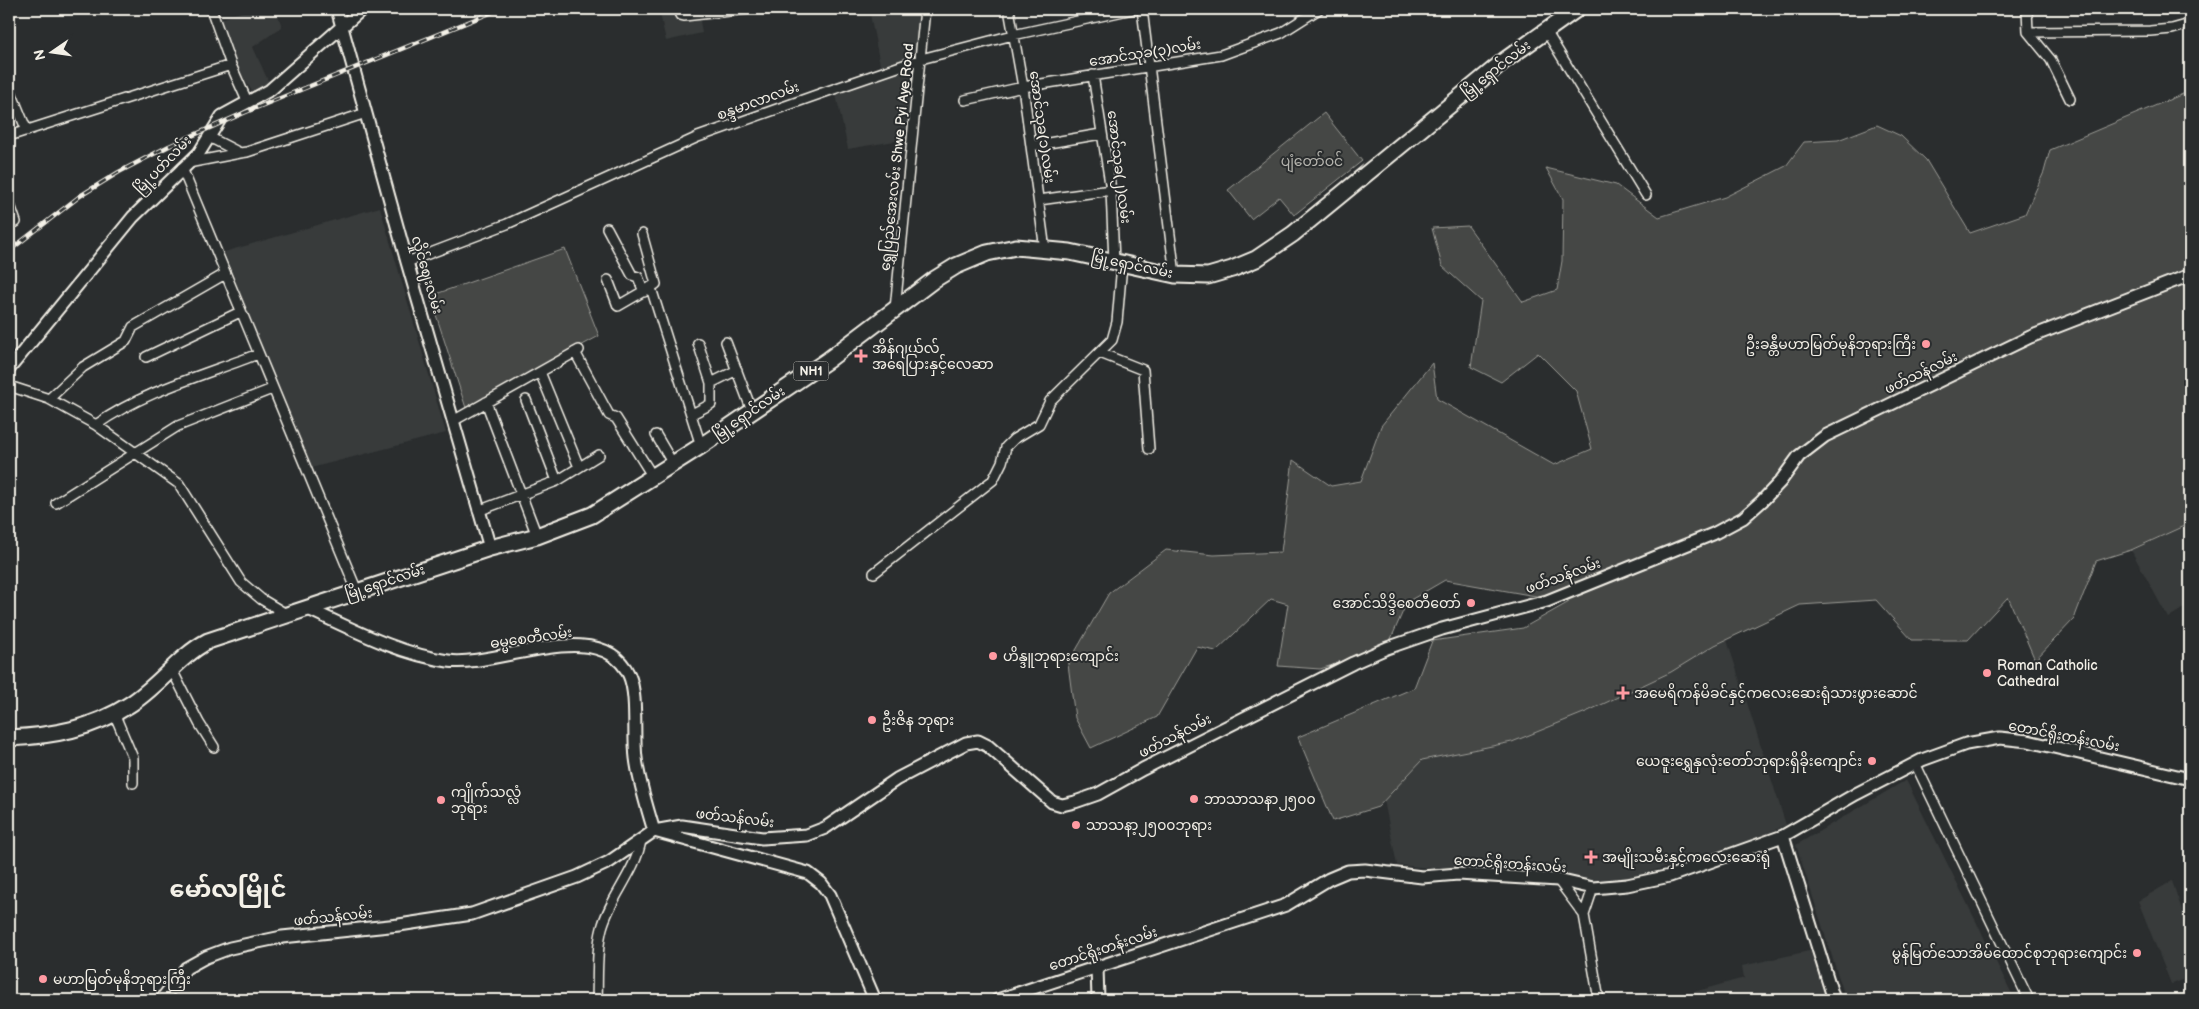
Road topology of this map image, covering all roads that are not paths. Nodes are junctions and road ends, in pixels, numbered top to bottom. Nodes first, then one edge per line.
1 (211, 9) edge
2 (337, 9) edge
3 (362, 9) edge
4 (678, 9) edge
5 (748, 9) edge
6 (925, 9) edge
7 (1009, 9) edge
8 (1133, 9) edge
9 (1142, 9) edge
10 (1319, 9) edge
11 (1577, 9) edge
12 (2027, 9) edge
13 (2190, 24) edge
14 (343, 28) junction
15 (1546, 31) junction
16 (2028, 32) junction
17 (1014, 35) junction
18 (921, 59) junction
19 (230, 65) junction
20 (1149, 66) junction
21 (1093, 75) junction
22 (9, 87) edge
23 (1023, 87) junction
24 (966, 100) dead end
25 (2070, 100) dead end
26 (247, 101) junction
27 (366, 113) junction
28 (27, 131) junction
29 (1101, 134) junction
30 (9, 136) edge
31 (209, 137) junction
32 (1031, 146) junction
33 (240, 153) junction
34 (185, 166) junction
35 (1111, 190) junction
36 (1646, 195) dead end
37 (1038, 200) junction
38 (9, 202) edge
39 (16, 222) dead end
40 (607, 228) dead end
41 (642, 234) dead end
42 (1045, 250) junction
43 (407, 262) junction
44 (1118, 263) junction
45 (226, 274) junction
46 (1175, 275) junction
47 (2190, 275) edge
48 (608, 280) dead end
49 (648, 290) junction
50 (896, 309) junction
51 (240, 312) junction
52 (726, 342) dead end
53 (698, 343) dead end
54 (258, 354) junction
55 (1100, 354) junction
56 (146, 357) dead end
57 (9, 369) edge
58 (737, 370) junction
59 (540, 372) junction
60 (711, 383) junction
61 (9, 386) edge
62 (272, 389) junction
63 (49, 399) junction
64 (526, 400) dead end
65 (486, 402) junction
66 (752, 411) junction
67 (692, 414) junction
68 (453, 421) junction
69 (96, 425) junction
70 (656, 435) dead end
71 (701, 446) junction
72 (1149, 449) dead end
73 (138, 453) junction
74 (599, 455) dead end
75 (673, 464) junction
76 (579, 467) junction
77 (652, 477) junction
78 (557, 481) junction
79 (520, 496) junction
80 (56, 503) dead end
81 (478, 511) junction
82 (537, 536) junction
83 (490, 548) junction
84 (874, 573) dead end
85 (357, 591) junction
86 (306, 608) junction
87 (286, 614) junction
88 (171, 668) junction
89 (114, 713) junction
90 (9, 738) edge
91 (214, 747) dead end
92 (1915, 763) junction
93 (2190, 779) edge
94 (133, 783) dead end
95 (654, 832) junction
96 (1782, 836) junction
97 (641, 840) junction
98 (1558, 880) junction
99 (1593, 888) junction
100 (1584, 915) junction
101 (1097, 968) junction
102 (161, 1000) edge
103 (597, 1000) edge
104 (875, 1000) edge
105 (997, 1000) edge
106 (1098, 1000) edge
107 (1599, 1000) edge
108 (1834, 1000) edge
109 (2029, 1000) edge

1 - 19 street
2 - 14 street, လှိုင်ဈေးလမ်း
3 - 14 street, မြို့ပတ်လမ်း
4 - 5 street
6 - 18 street, ရွှေပြည်အေးလမ်း Shwe Pyi Aye Road
7 - 17 street, အောင်သုခ(၁)လမ်း
8 - 17 street, စန္ဒမာလာလမ်း
9 - 20 street
10 - 20 street, အောင်သုခ(၃)လမ်း
11 - 15 highway, မြို့ရှောင်လမ်း / NH1
12 - 16 street
13 - 16 street
14 - 26 street, မြို့ပတ်လမ်း
14 - 27 street, လှိုင်ဈေးလမ်း
15 - 36 street
15 - 46 highway, မြို့ရှောင်လမ်း / NH1
16 - 25 street
17 - 18 street, စန္ဒမာလာလမ်း
17 - 23 street, အောင်သုခ(၁)လမ်း
18 - 43 street, စန္ဒမာလာလမ်း
18 - 50 street, ရွှေပြည်အေးလမ်း Shwe Pyi Aye Road
19 - 26 street
19 - 28 street
20 - 21 street, အောင်သုခ(၃)လမ်း
20 - 46 street
21 - 23 street, အောင်သုခ(၃)လမ်း
21 - 29 street, အောင်သုခ(၂)လမ်း
22 - 28 street
23 - 24 street, အောင်သုခ(၃)လမ်း
23 - 32 street, အောင်သုခ(၁)လမ်း
26 - 31 street, မြို့ပတ်လမ်း
27 - 33 street
27 - 43 street, လှိုင်ဈေးလမ်း
28 - 30 street
29 - 32 street
29 - 35 street, အောင်သုခ(၂)လမ်း
31 - 33 street
31 - 34 street, မြို့ပတ်လမ်း
32 - 37 street, အောင်သုခ(၁)လမ်း
33 - 34 street
34 - 45 street
34 - 57 street, မြို့ပတ်လမ်း
35 - 37 street
35 - 44 street, အောင်သုခ(၂)လမ်း
37 - 42 street, အောင်သုခ(၁)လမ်း
38 - 39 street
40 - 49 street
41 - 49 street
42 - 44 highway, မြို့ရှောင်လမ်း / NH1
42 - 50 highway, မြို့ရှောင်လမ်း / NH1
43 - 68 street, လှိုင်ဈေးလမ်း
44 - 46 highway, မြို့ရှောင်လမ်း / NH1
44 - 55 street, အောင်သုခ(၂)လမ်း
45 - 51 street
45 - 63 street
47 - 95 street, ဖတ်သန်လမ်း
48 - 49 street
49 - 67 street
50 - 66 highway, မြို့ရှောင်လမ်း / NH1
51 - 54 street
51 - 56 street
52 - 58 street
53 - 60 street
54 - 62 street
54 - 69 street
55 - 72 street
55 - 84 street, အောင်သုခ(၂)လမ်း
58 - 60 street
58 - 66 street
59 - 65 street
59 - 76 street
59 - 77 street
60 - 67 street
61 - 63 street
62 - 73 street
62 - 85 street
63 - 69 street
64 - 78 street
65 - 68 street
65 - 79 street
66 - 71 highway, မြို့ရှောင်လမ်း / NH1
67 - 71 street
68 - 81 street, လှိုင်ဈေးလမ်း
69 - 73 street
70 - 75 street
71 - 75 highway, မြို့ရှောင်လမ်း / NH1
73 - 80 street
73 - 87 street
74 - 76 street
75 - 77 highway, မြို့ရှောင်လမ်း / NH1
76 - 78 street
77 - 82 highway, မြို့ရှောင်လမ်း / NH1
78 - 79 street
79 - 81 street
79 - 82 street
81 - 83 street, လှိုင်ဈေးလမ်း
82 - 83 highway, မြို့ရှောင်လမ်း / NH1
83 - 85 highway, မြို့ရှောင်လမ်း / NH1
85 - 86 highway, မြို့ရှောင်လမ်း / NH1
86 - 87 highway, မြို့ရှောင်လမ်း / NH1
86 - 95 street, ဓမ္မစေတီလမ်း
87 - 88 highway, မြို့ရှောင်လမ်း / NH1
88 - 89 highway, မြို့ရှောင်လမ်း / NH1
88 - 91 street
89 - 90 highway, မြို့ရှောင်လမ်း / NH1
89 - 94 street
92 - 93 street, တောင်ရိုးတန်းလမ်း
92 - 96 street, တောင်ရိုးတန်းလမ်း
92 - 109 street
95 - 97 street, ဖတ်သန်လမ်း
95 - 104 street
96 - 99 street, တောင်ရိုးတန်းလမ်း
96 - 108 street
97 - 102 street, ဖတ်သန်လမ်း
97 - 103 street
98 - 99 street, တောင်ရိုးတန်းလမ်း
98 - 100 street
98 - 101 street, တောင်ရိုးတန်းလမ်း
99 - 100 street
100 - 107 street
101 - 105 street, တောင်ရိုးတန်းလမ်း
101 - 106 street

